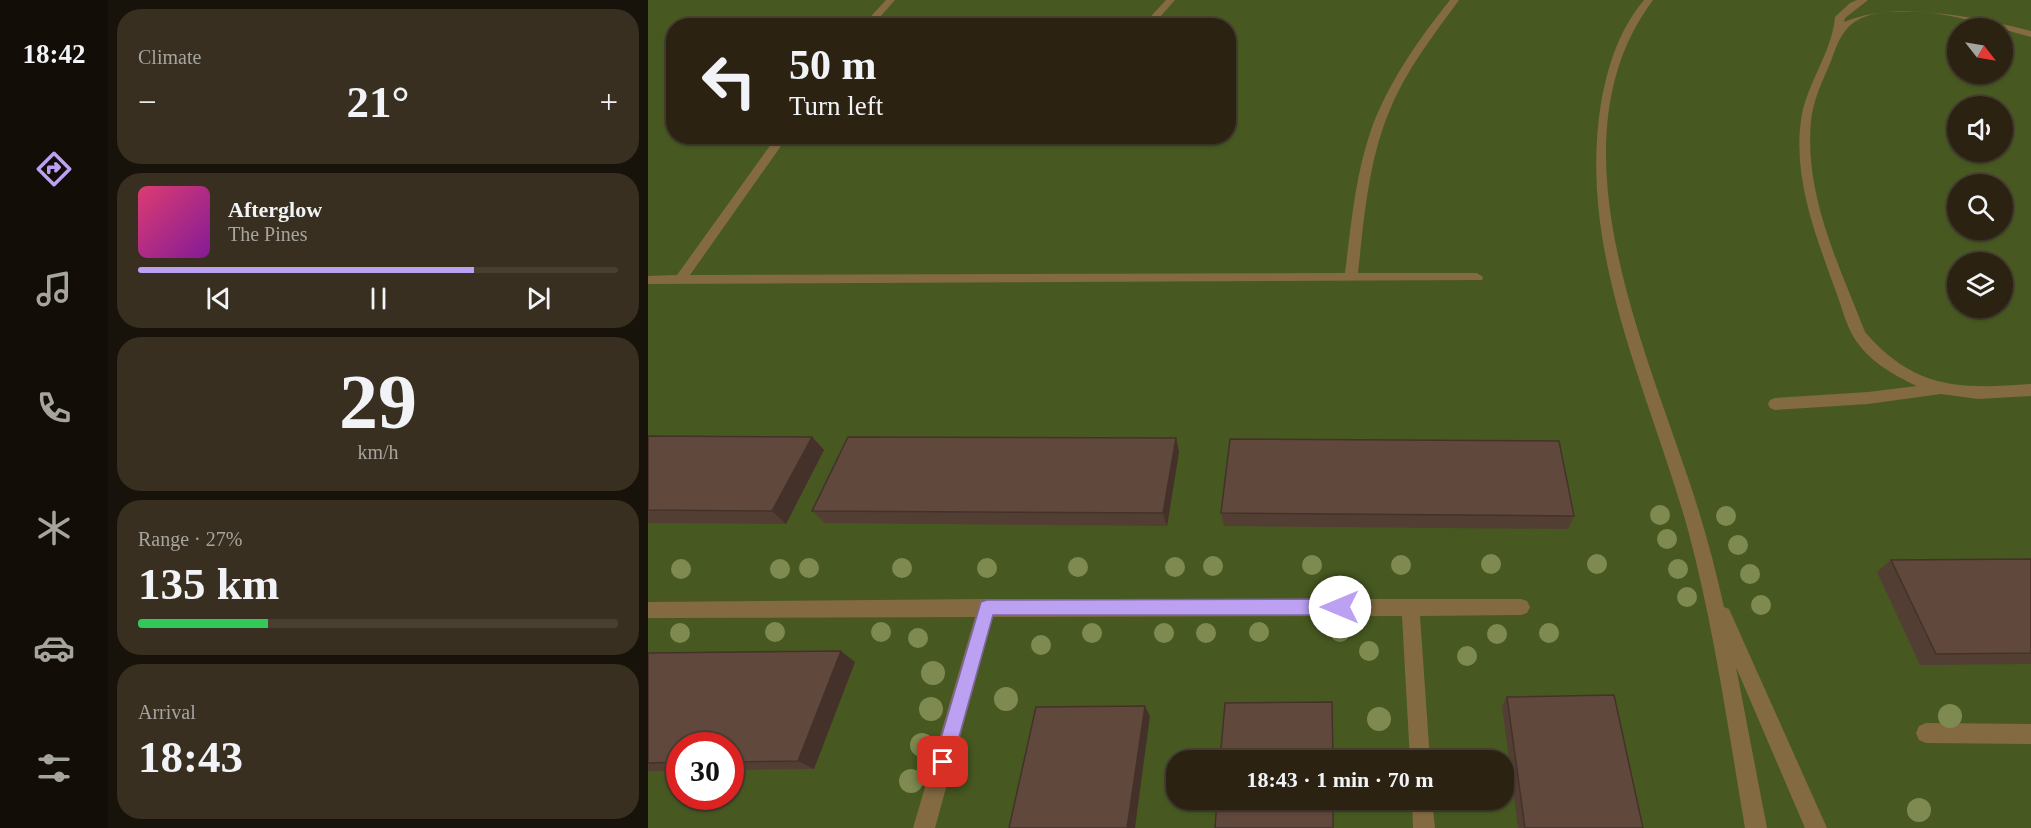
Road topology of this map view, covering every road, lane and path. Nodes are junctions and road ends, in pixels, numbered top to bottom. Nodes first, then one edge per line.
1 (891, 0) edge
2 (1171, 0) edge
3 (1455, 0) edge
4 (1649, 0) edge
5 (1864, 0) edge
6 (1909, 0) edge
7 (1964, 17) junction
8 (874, 18) edge
9 (1154, 18) edge
10 (1839, 29) junction
11 (2031, 34) edge
12 (777, 144) edge
13 (1351, 276) junction
14 (1477, 277) dead end
15 (681, 279) junction
16 (648, 280) edge
17 (1942, 388) junction
18 (2031, 390) edge
19 (1775, 404) dead end
20 (1710, 585) junction
21 (987, 607) junction
22 (1410, 607) junction
23 (1521, 608) dead end
24 (648, 609) edge
25 (1926, 733) dead end
26 (2031, 734) edge
27 (1419, 750) edge
28 (1423, 810) edge
29 (924, 828) edge
30 (1424, 828) edge
31 (1756, 828) edge
32 (1816, 828) edge

1 - 8 street
2 - 9 street
3 - 13 street
4 - 20 street
5 - 10 street
6 - 7 street
7 - 10 street
7 - 11 street
10 - 17 street
12 - 15 street
13 - 14 street
13 - 15 street
15 - 16 street
17 - 18 street
17 - 19 street
20 - 31 street
20 - 32 street
21 - 22 street
21 - 24 street
21 - 29 street
22 - 23 street
22 - 27 street
25 - 26 street
28 - 30 street

